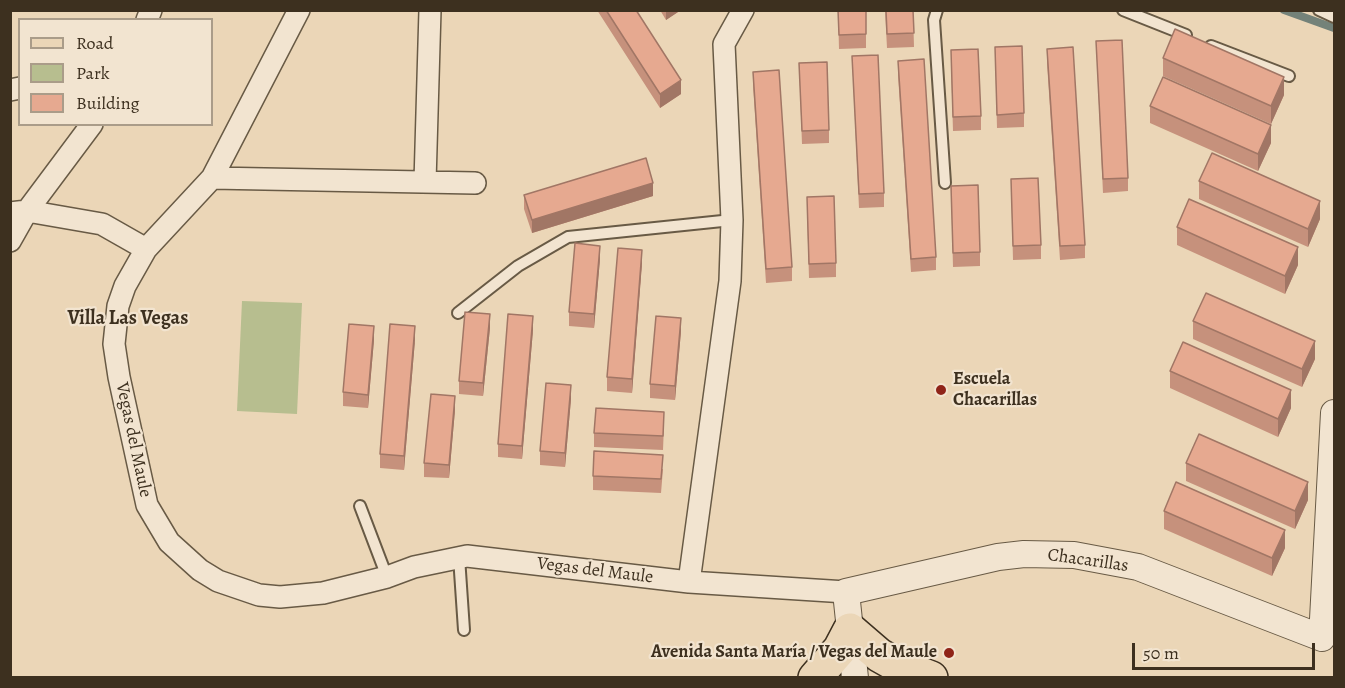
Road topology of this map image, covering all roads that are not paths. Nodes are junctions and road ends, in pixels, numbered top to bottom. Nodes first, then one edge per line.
1 (299, 10) edge
2 (430, 10) edge
3 (743, 10) edge
4 (937, 10) edge
5 (1123, 10) edge
6 (1319, 10) edge
7 (1335, 17) edge
8 (1289, 76) dead end
9 (90, 126) edge
10 (212, 178) junction
11 (425, 182) junction
12 (475, 183) dead end
13 (945, 183) dead end
14 (19, 212) edge
15 (732, 220) junction
16 (10, 240) edge
17 (146, 249) junction
18 (458, 313) dead end
19 (1335, 413) edge
20 (360, 506) dead end
21 (459, 557) junction
22 (387, 577) junction
23 (689, 582) junction
24 (846, 592) junction
25 (464, 630) dead end
26 (850, 630) junction
27 (1328, 642) edge
28 (815, 678) edge
29 (855, 678) edge
30 (931, 678) edge

1 - 10 street, Vegas del Maule
2 - 11 street
3 - 15 street
4 - 13 lane
5 - 8 lane
6 - 7 lane
9 - 14 street
10 - 11 street
10 - 17 street, Vegas del Maule
11 - 12 street
14 - 16 street
14 - 17 street
15 - 18 lane
15 - 23 street
17 - 22 street, Vegas del Maule
19 - 27 street
20 - 22 lane
21 - 22 street, Vegas del Maule
21 - 23 street, Vegas del Maule
21 - 25 lane
23 - 24 street, Vegas del Maule
24 - 26 street
24 - 27 street, Chacarillas
26 - 28 main road
26 - 29 street
26 - 30 main road

